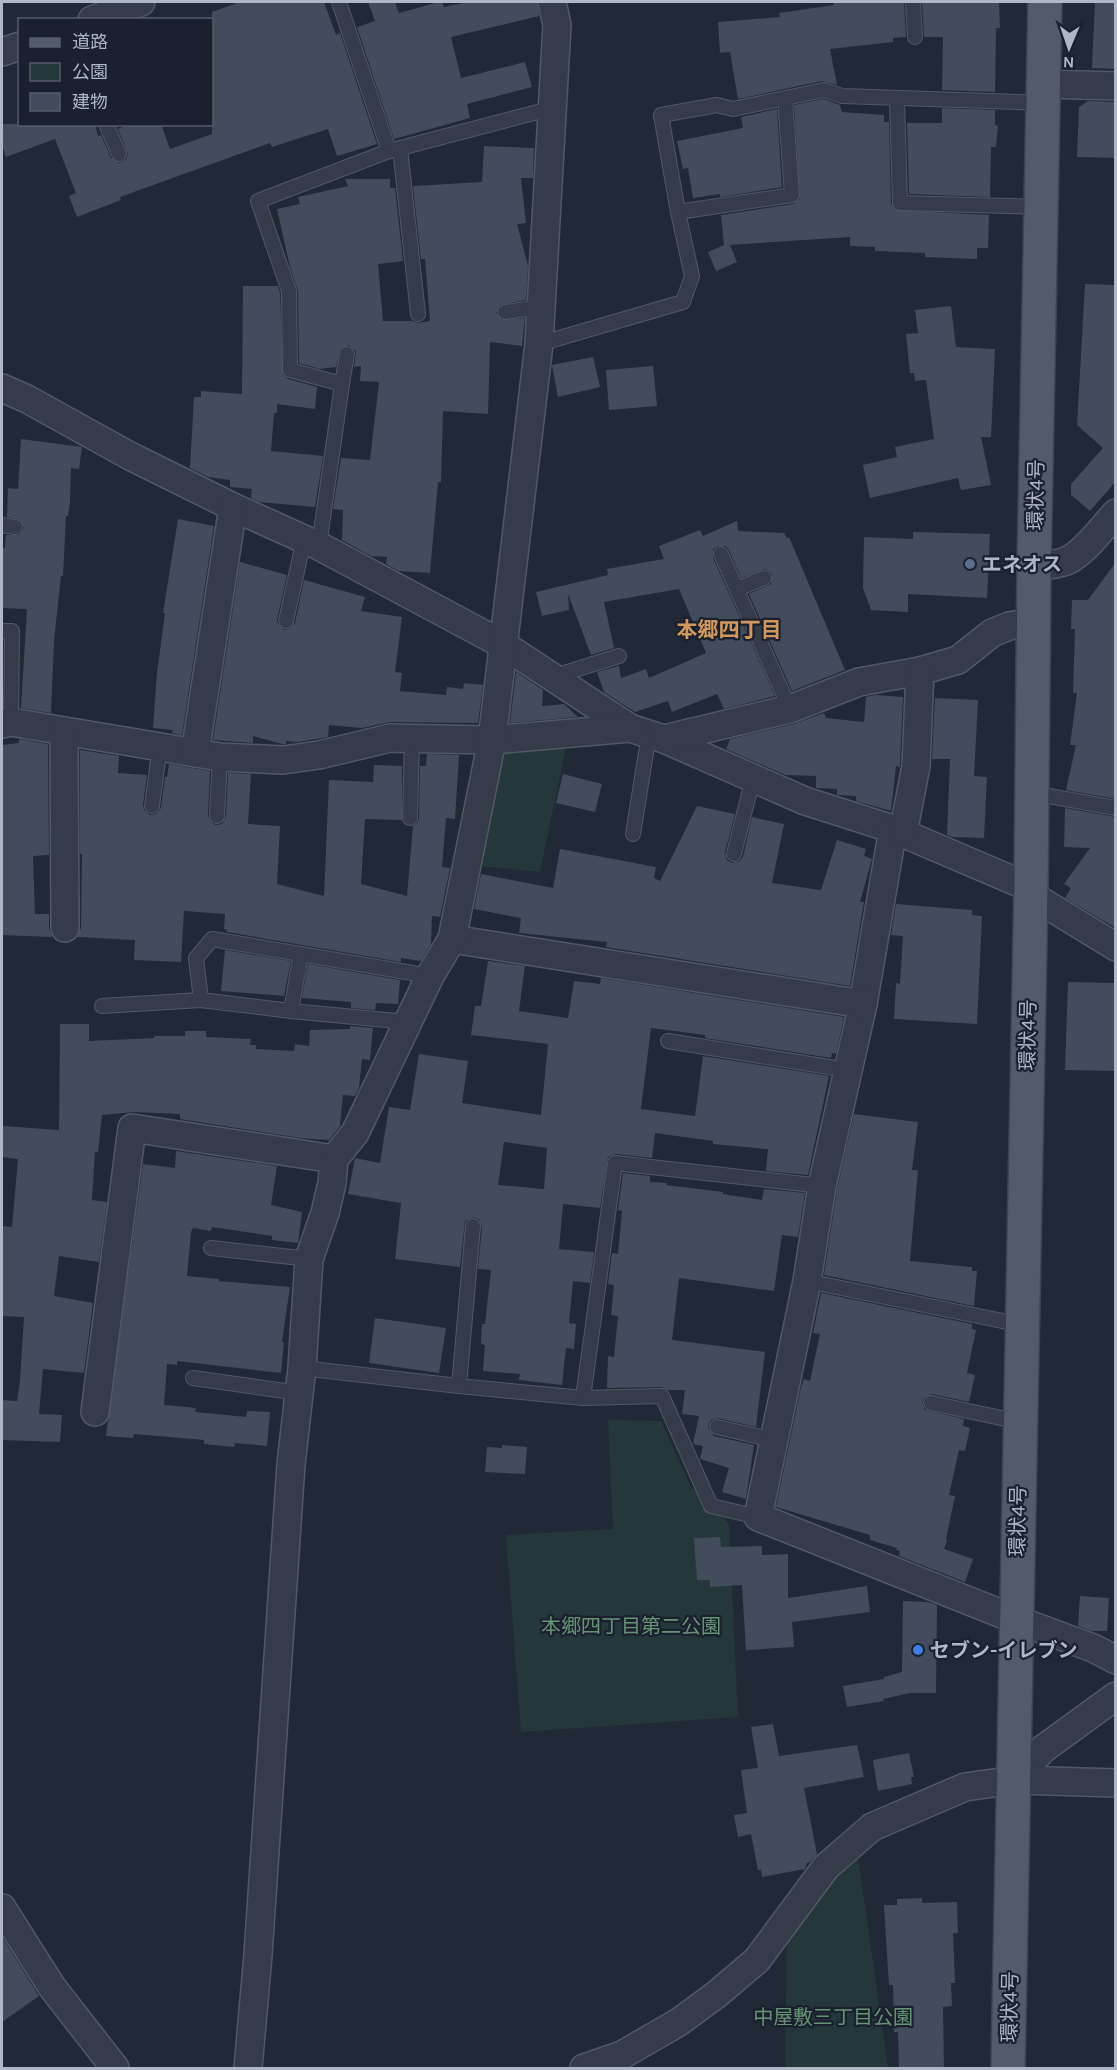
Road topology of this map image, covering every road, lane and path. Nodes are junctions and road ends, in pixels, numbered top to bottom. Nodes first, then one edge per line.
1 (141, 2) edge
2 (339, 2) edge
3 (552, 2) edge
4 (913, 2) edge
5 (1045, 2) edge
6 (97, 18) edge
7 (915, 37) dead end
8 (18, 47) edge
9 (2, 52) edge
10 (1116, 86) edge
11 (1045, 93) junction
12 (785, 99) junction
13 (897, 99) junction
14 (553, 108) junction
15 (107, 126) edge
16 (394, 150) junction
17 (119, 154) dead end
18 (1042, 207) junction
19 (678, 212) junction
20 (541, 307) junction
21 (505, 312) dead end
22 (418, 314) dead end
23 (538, 344) junction
24 (347, 354) dead end
25 (342, 384) junction
26 (2, 388) edge
27 (233, 507) junction
28 (1116, 513) edge
29 (311, 542) junction
30 (721, 554) dead end
31 (1034, 567) junction
32 (764, 578) dead end
33 (737, 589) junction
34 (286, 621) dead end
35 (1034, 621) junction
36 (2, 631) edge
37 (502, 644) junction
38 (619, 656) dead end
39 (920, 671) junction
40 (552, 677) junction
41 (790, 709) junction
42 (6, 723) edge
43 (64, 731) junction
44 (648, 734) junction
45 (412, 738) junction
46 (492, 740) junction
47 (160, 746) junction
48 (208, 755) junction
49 (753, 778) junction
50 (1032, 793) junction
51 (152, 806) dead end
52 (1116, 808) edge
53 (217, 816) dead end
54 (410, 818) dead end
55 (898, 831) junction
56 (633, 834) dead end
57 (734, 854) dead end
58 (1031, 892) junction
59 (65, 928) dead end
60 (452, 939) junction
61 (1116, 947) edge
62 (301, 954) junction
63 (430, 976) junction
64 (201, 1000) junction
65 (863, 1004) junction
66 (102, 1006) dead end
67 (291, 1011) junction
68 (407, 1022) junction
69 (668, 1041) dead end
70 (847, 1070) junction
71 (334, 1159) junction
72 (822, 1186) junction
73 (473, 1226) dead end
74 (211, 1248) dead end
75 (309, 1259) junction
76 (807, 1281) junction
77 (1022, 1325) junction
78 (194, 1378) dead end
79 (300, 1380) junction
80 (459, 1386) junction
81 (583, 1398) junction
82 (931, 1403) dead end
83 (95, 1412) dead end
84 (1020, 1422) junction
85 (717, 1427) dead end
86 (774, 1440) junction
87 (758, 1516) junction
88 (1017, 1620) junction
89 (1116, 1660) edge
90 (1116, 1696) edge
91 (1015, 1780) junction
92 (1116, 1783) edge
93 (2, 1908) edge
94 (115, 2068) edge
95 (248, 2068) edge
96 (584, 2068) edge
97 (1008, 2068) edge

1 - 6 street
2 - 16 lane
3 - 14 street
4 - 7 lane
5 - 11 main road, 環状4号
8 - 9 street
10 - 11 street
11 - 13 lane
11 - 18 main road, 環状4号
12 - 13 lane
12 - 19 lane
12 - 19 lane
13 - 18 lane
14 - 16 lane
14 - 20 street
15 - 17 lane
16 - 22 lane
16 - 25 lane
18 - 31 main road, 環状4号
19 - 23 lane
20 - 21 lane
20 - 23 street
23 - 37 street
24 - 25 lane
25 - 29 lane
26 - 27 street
27 - 29 street
27 - 48 street
28 - 31 street
29 - 34 lane
29 - 37 street
30 - 33 lane
31 - 35 main road, 環状4号
32 - 33 lane
33 - 41 lane
35 - 39 street
35 - 50 main road, 環状4号
36 - 42 lane
37 - 40 street
37 - 46 street
38 - 40 lane
39 - 41 street
39 - 55 street
40 - 44 street
41 - 44 street
42 - 43 street
43 - 47 street
43 - 59 street
44 - 46 street
44 - 49 street
44 - 56 lane
45 - 46 street
45 - 48 street
45 - 54 lane
46 - 60 street
47 - 48 street
47 - 51 lane
48 - 53 lane
49 - 55 street
49 - 57 lane
50 - 52 lane
50 - 58 main road, 環状4号
55 - 58 street
55 - 65 street
58 - 61 street
58 - 77 main road, 環状4号
60 - 63 street
60 - 65 street
62 - 63 lane
62 - 64 lane
62 - 67 lane
63 - 68 street
64 - 66 lane
64 - 67 lane
65 - 70 street
67 - 68 lane
68 - 71 street
69 - 70 lane
70 - 72 street
71 - 75 street
71 - 83 street
72 - 76 street
72 - 81 lane
73 - 80 lane
74 - 75 lane
75 - 79 street
76 - 77 lane
76 - 86 street
77 - 84 main road, 環状4号
78 - 79 lane
79 - 80 lane
79 - 95 street
80 - 81 lane
81 - 87 lane
82 - 84 lane
84 - 88 main road, 環状4号
85 - 86 lane
86 - 87 street
87 - 88 street
88 - 89 street
88 - 91 main road, 環状4号
90 - 91 street
91 - 92 street
91 - 96 street
91 - 97 main road, 環状4号
93 - 94 street

